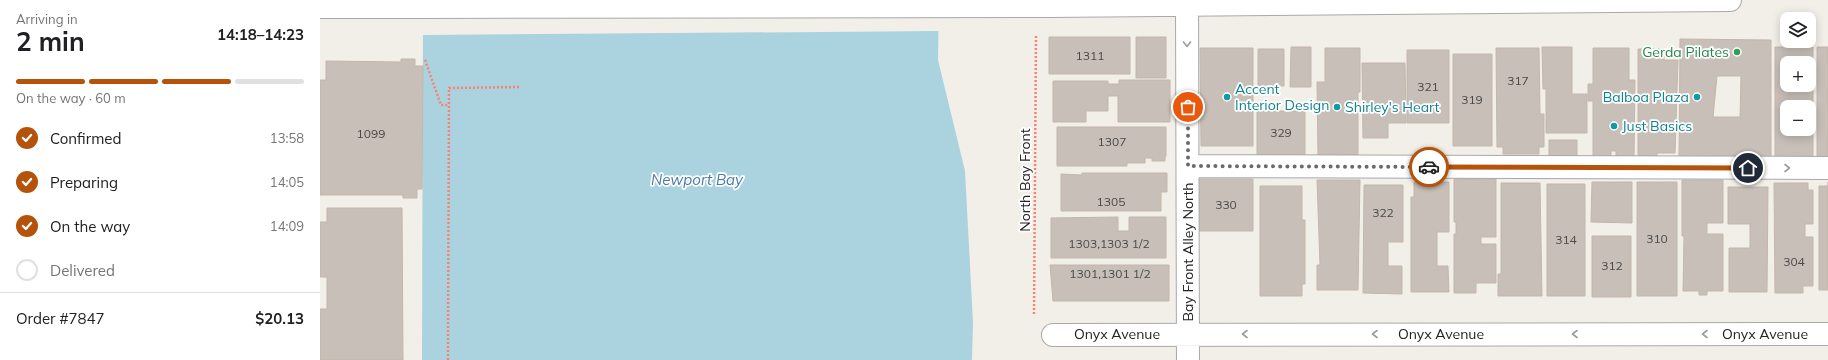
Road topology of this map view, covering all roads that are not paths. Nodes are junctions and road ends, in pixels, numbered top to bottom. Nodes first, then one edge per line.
1 (1730, 0) edge
2 (1187, 2) edge
3 (320, 7) edge
4 (1188, 166) junction
5 (1828, 168) edge
6 (1188, 334) junction
7 (1828, 334) edge
8 (1053, 335) dead end
9 (1188, 360) edge

1 - 2 street
2 - 3 street, bridge
2 -> 4 street, Bay Front Alley North
4 -> 5 street
4 - 6 street, Bay Front Alley North
7 -> 6 street, Onyx Avenue
6 - 8 street, Onyx Avenue
6 - 9 street, Bay Front Alley North

